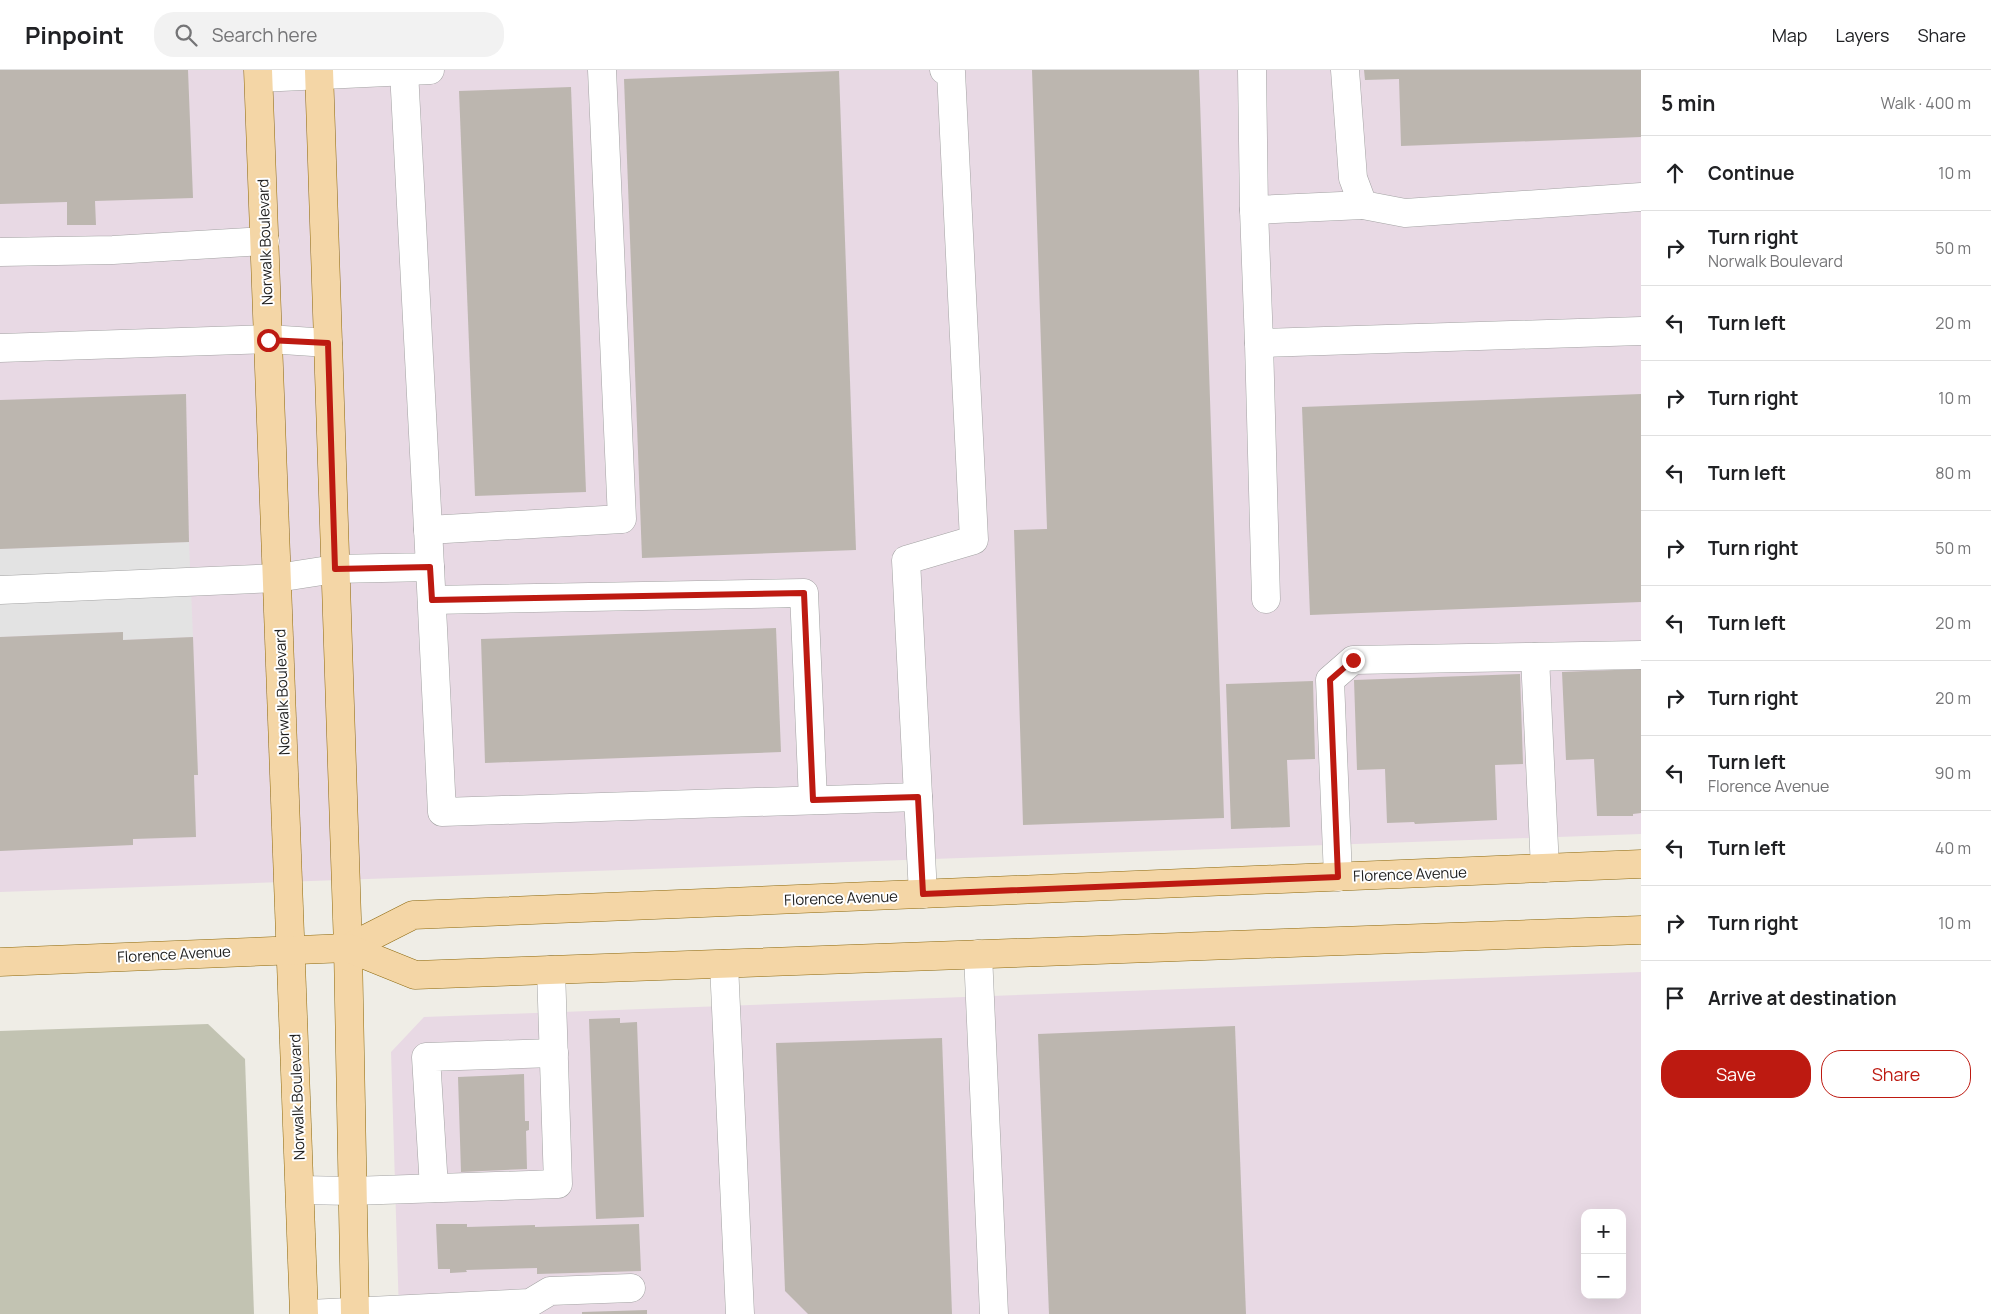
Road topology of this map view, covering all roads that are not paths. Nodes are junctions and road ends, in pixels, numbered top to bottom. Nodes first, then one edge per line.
1 (602, 70) edge
2 (944, 70) edge
3 (1252, 70) edge
4 (1345, 70) edge
5 (417, 71) edge
6 (319, 73) edge
7 (259, 74) edge
8 (1641, 197) edge
9 (1363, 205) junction
10 (1254, 210) junction
11 (265, 242) junction
12 (0, 252) edge
13 (1641, 331) edge
14 (268, 340) junction
15 (328, 343) junction
16 (1259, 343) junction
17 (0, 348) edge
18 (428, 530) junction
19 (430, 567) junction
20 (335, 569) junction
21 (278, 578) junction
22 (0, 590) edge
23 (432, 600) junction
24 (1266, 600) dead end
25 (1641, 655) edge
26 (1535, 657) junction
27 (918, 797) junction
28 (813, 800) junction
29 (1641, 864) edge
30 (1545, 868) junction
31 (1338, 877) junction
32 (923, 894) junction
33 (1641, 930) edge
34 (348, 948) junction
35 (292, 949) junction
36 (978, 954) junction
37 (0, 962) edge
38 (724, 964) junction
39 (551, 970) junction
40 (554, 1053) junction
41 (434, 1188) junction
42 (300, 1190) junction
43 (352, 1191) junction
44 (631, 1288) dead end
45 (355, 1313) edge
46 (304, 1314) edge
47 (309, 1314) edge
48 (740, 1314) edge
49 (994, 1314) edge

1 - 18 lane
2 - 27 lane
3 - 10 lane
4 - 9 lane
5 - 6 lane
5 - 18 lane
6 - 7 lane
6 - 15 main road
7 - 11 main road, Norwalk Boulevard
8 - 9 lane
9 - 10 lane
10 - 16 lane
11 - 12 lane
11 - 14 main road, Norwalk Boulevard
13 - 16 lane
14 - 15 lane
14 - 17 lane
14 - 21 main road, Norwalk Boulevard
15 - 20 main road
16 - 24 lane
18 - 19 lane
19 - 20 lane
19 - 23 lane
20 - 21 lane
20 - 34 main road
21 - 22 lane
21 - 35 main road, Norwalk Boulevard
23 - 28 lane
23 - 28 lane
25 - 26 lane
26 - 30 lane
26 - 31 lane
27 - 28 lane
27 - 32 lane
29 - 30 main road, Florence Avenue
30 - 31 main road, Florence Avenue
31 - 32 main road, Florence Avenue
32 - 34 main road, Florence Avenue
33 - 36 main road, Florence Avenue
34 - 35 main road, Florence Avenue
34 - 39 main road, Florence Avenue
34 - 43 main road
35 - 37 main road, Florence Avenue
35 - 42 main road, Norwalk Boulevard
36 - 38 main road, Florence Avenue
36 - 49 lane
38 - 39 main road, Florence Avenue
38 - 48 lane
39 - 40 lane
40 - 41 lane
40 - 41 lane
41 - 43 lane
42 - 43 lane
42 - 46 main road, Norwalk Boulevard
43 - 45 main road
44 - 45 lane
45 - 47 lane

